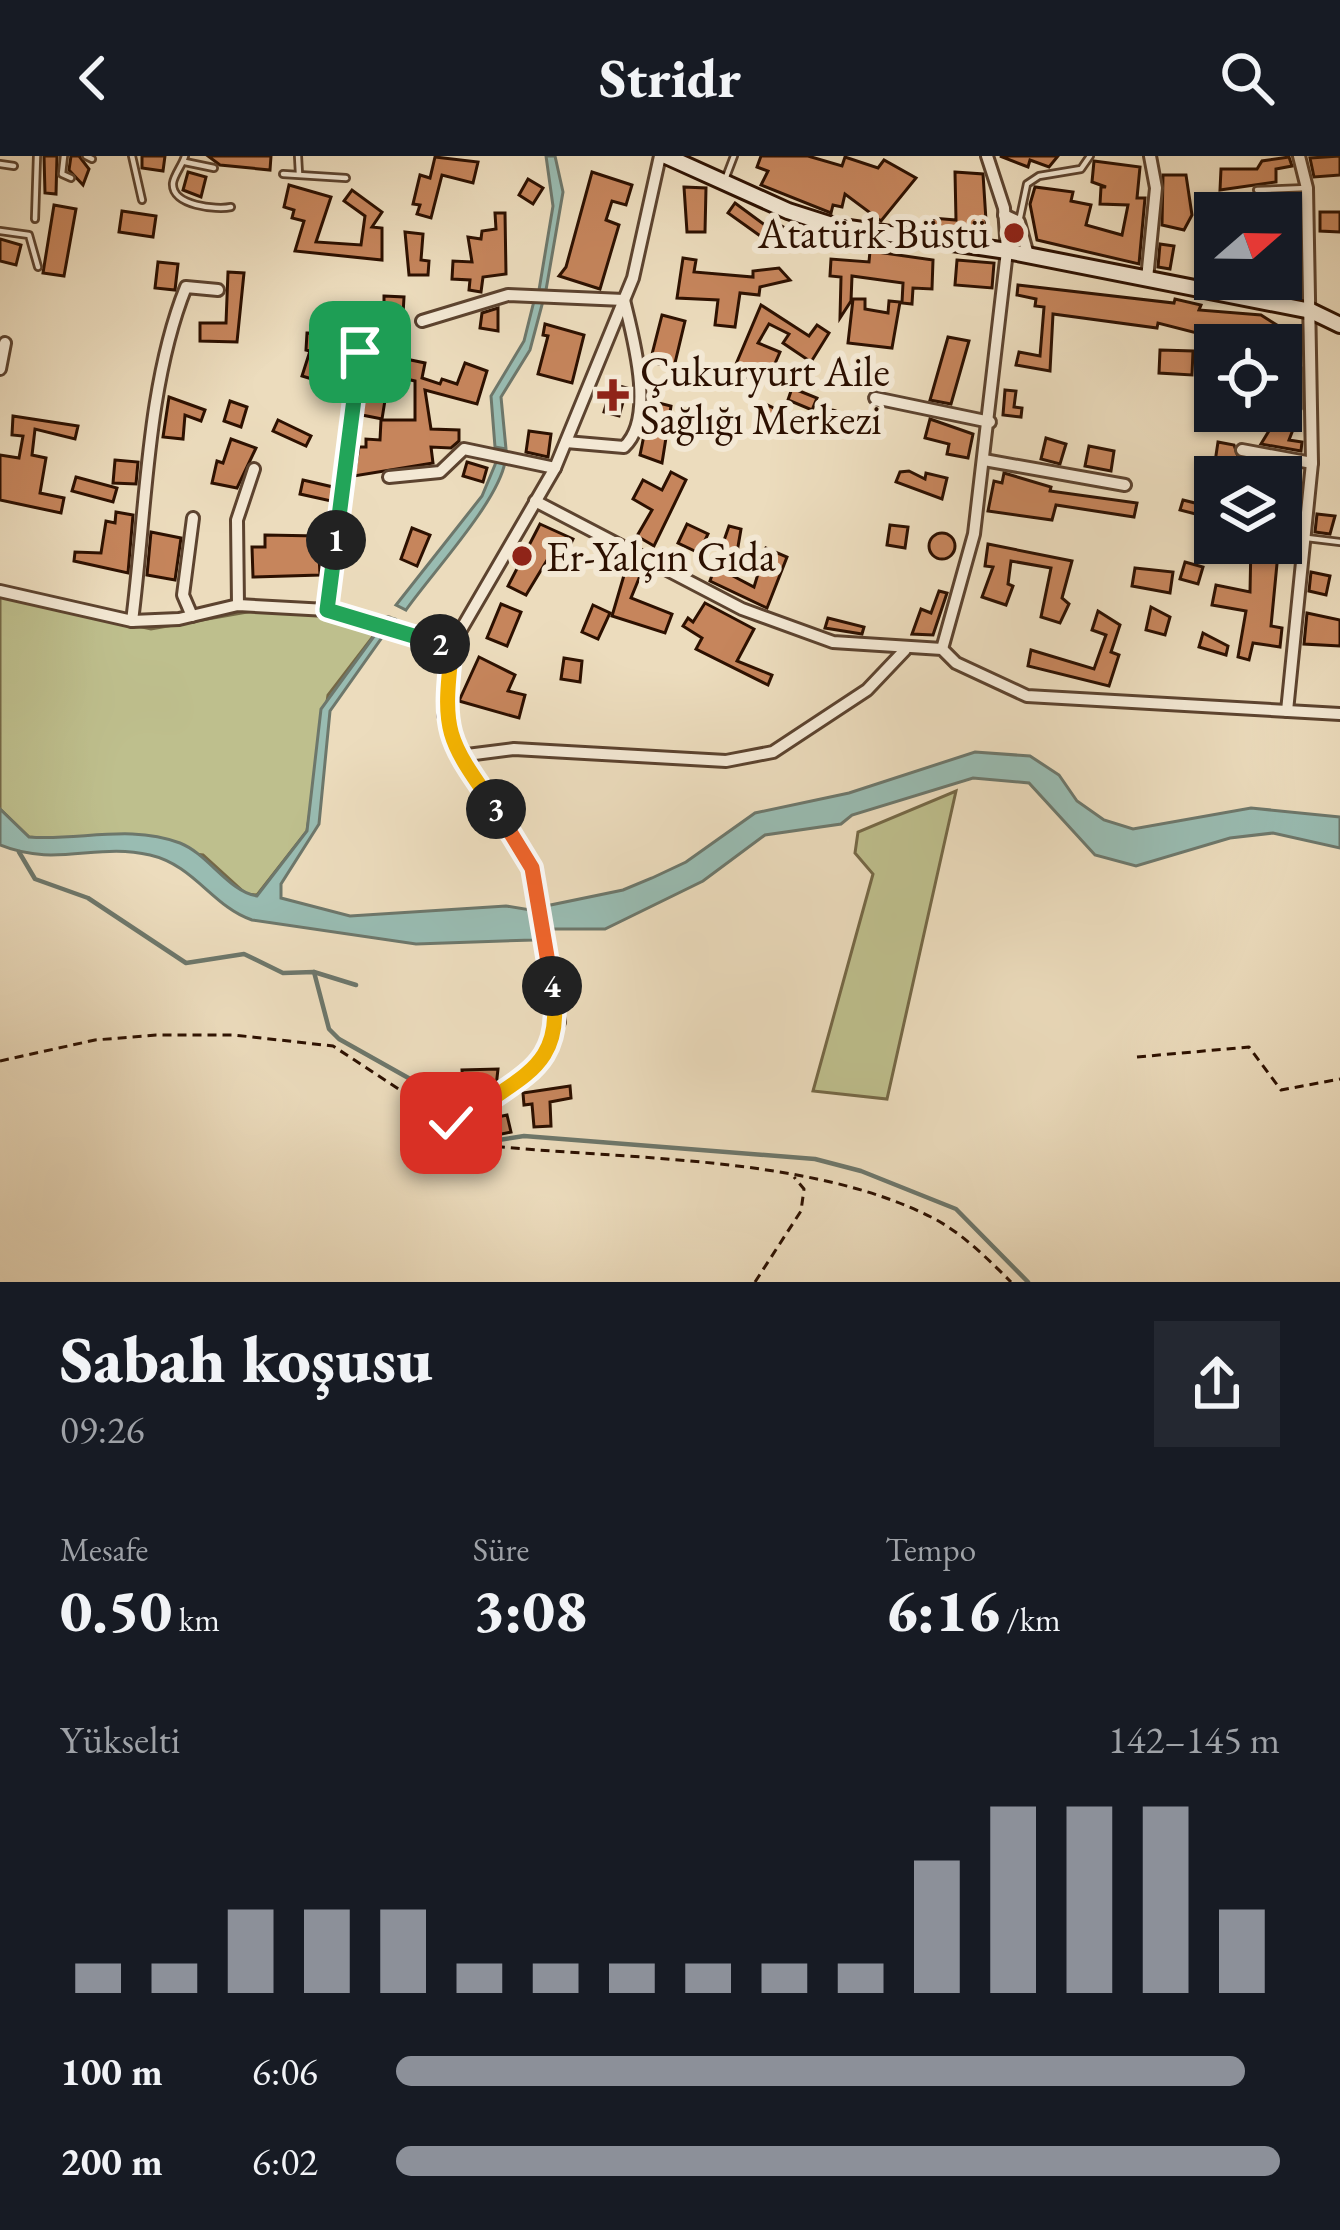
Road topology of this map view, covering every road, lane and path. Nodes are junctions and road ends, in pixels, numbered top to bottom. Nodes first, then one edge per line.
1 (37, 156) edge
2 (64, 156) edge
3 (132, 156) edge
4 (298, 156) edge
5 (663, 156) edge
6 (734, 156) edge
7 (987, 156) edge
8 (1090, 156) edge
9 (1150, 156) edge
10 (1299, 156) edge
11 (185, 159) edge
12 (0, 164) edge
13 (14, 166) dead end
14 (214, 168) dead end
15 (284, 174) dead end
16 (299, 175) junction
17 (71, 178) dead end
18 (346, 178) dead end
19 (723, 182) junction
20 (1307, 188) junction
21 (1257, 190) dead end
22 (142, 200) dead end
23 (232, 207) dead end
24 (1004, 215) junction
25 (35, 219) dead end
26 (1019, 222) junction
27 (0, 231) edge
28 (1007, 251) junction
29 (1028, 255) junction
30 (38, 267) dead end
31 (1147, 279) junction
32 (218, 290) dead end
33 (625, 300) junction
34 (1310, 311) junction
35 (1337, 320) edge
36 (422, 321) dead end
37 (5, 343) dead end
38 (360, 352) dead end
39 (0, 369) edge
40 (874, 398) dead end
41 (990, 422) junction
42 (566, 442) junction
43 (1241, 450) dead end
44 (984, 460) junction
45 (1312, 464) junction
46 (555, 468) junction
47 (254, 469) dead end
48 (389, 477) dead end
49 (1125, 485) dead end
50 (535, 501) junction
51 (193, 518) dead end
52 (1302, 530) edge
53 (1302, 537) edge
54 (1340, 542) edge
55 (1299, 564) edge
56 (0, 591) edge
57 (238, 605) junction
58 (327, 610) junction
59 (192, 616) junction
60 (132, 621) junction
61 (452, 647) junction
62 (904, 650) junction
63 (942, 650) junction
64 (1287, 711) junction
65 (1340, 714) edge
66 (459, 756) junction
67 (1137, 1057) dead end
68 (0, 1061) edge
69 (1340, 1079) edge
70 (457, 1128) junction
71 (793, 1175) junction
72 (755, 1282) edge
73 (1011, 1282) edge

1 - 25 lane
2 - 17 lane
3 - 22 lane
4 - 16 lane
5 - 19 main road
5 - 33 street
6 - 19 lane
7 - 24 street
8 - 26 lane
9 - 31 street
10 - 20 street
11 - 14 lane
11 - 23 lane
12 - 13 lane
15 - 16 lane
16 - 18 lane
19 - 28 main road
20 - 21 lane
20 - 34 street
24 - 26 street
24 - 28 street
26 - 29 street
27 - 30 lane
28 - 29 main road
28 - 41 street
29 - 31 main road
31 - 34 main road
32 - 60 street
33 - 36 street
33 - 42 street
33 - 42 street
34 - 35 main road
34 - 45 street
37 - 39 street
38 - 58 street
40 - 41 street
41 - 44 street
42 - 46 street
43 - 45 street
44 - 49 street
44 - 63 street
45 - 52 street
46 - 48 street
46 - 50 street
47 - 57 street
50 - 61 street
50 - 62 street
51 - 59 street
53 - 54 lane
55 - 64 street
56 - 60 street
57 - 58 street
57 - 59 street
58 - 61 street
59 - 60 street
61 - 66 street
62 - 63 street
62 - 66 street
63 - 64 street
64 - 65 street
66 - 70 street
67 - 69 path
68 - 70 path
70 - 71 path
71 - 72 path
71 - 73 path

